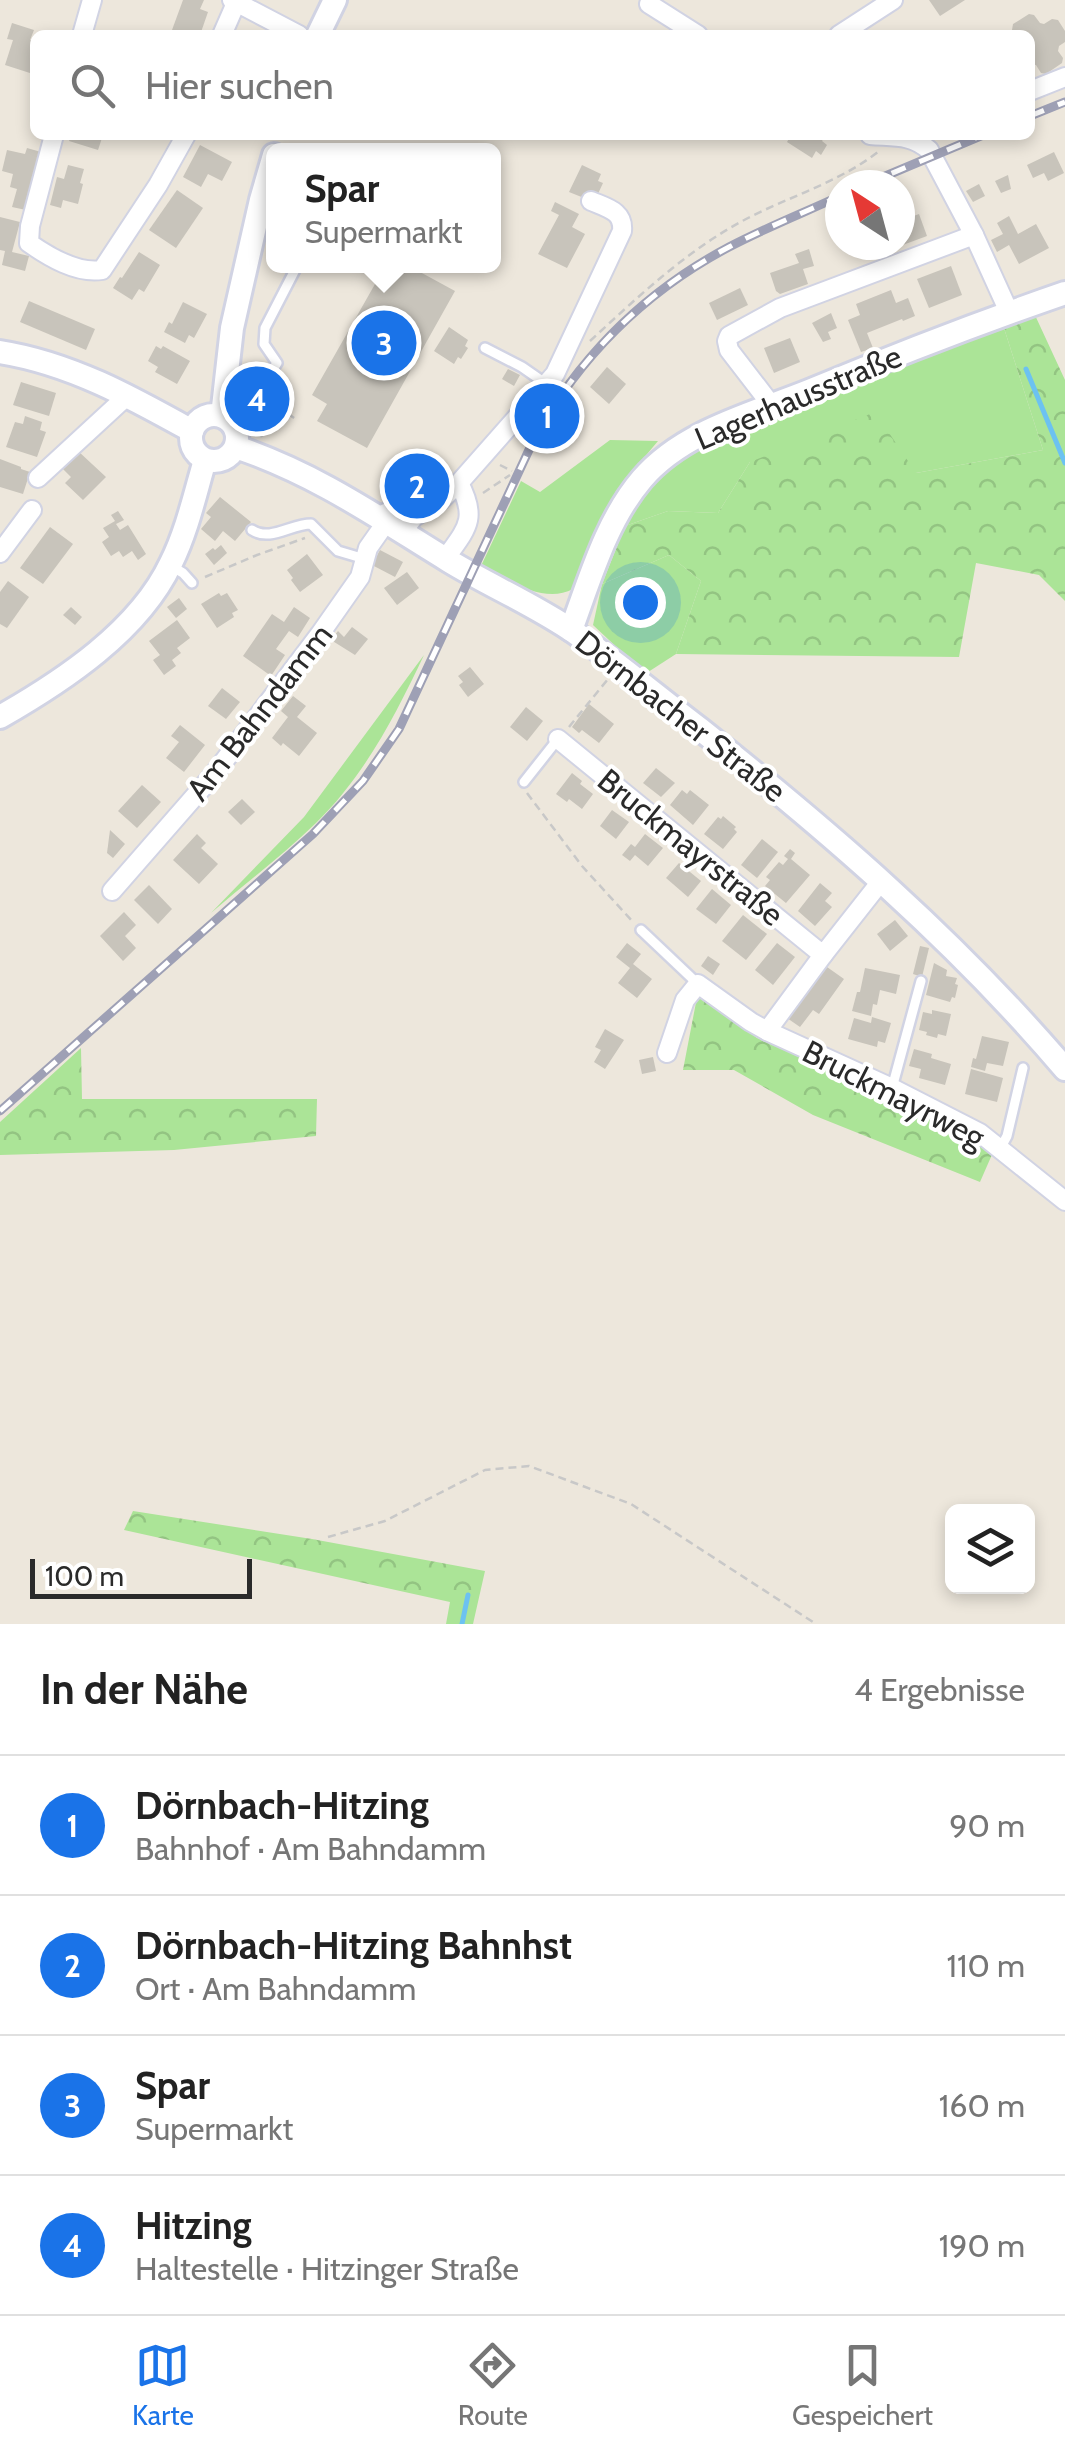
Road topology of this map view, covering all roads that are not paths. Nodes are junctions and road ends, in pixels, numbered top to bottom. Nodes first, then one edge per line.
1 (92, 0) edge
2 (336, 0) edge
3 (893, 0) edge
4 (234, 2) edge
5 (650, 4) dead end
6 (83, 30) edge
7 (224, 30) edge
8 (289, 30) edge
9 (321, 30) edge
10 (690, 30) edge
11 (847, 30) edge
12 (1065, 78) edge
13 (1035, 90) edge
14 (53, 140) edge
15 (183, 140) edge
16 (924, 140) edge
17 (591, 201) dead end
18 (264, 222) edge
19 (974, 236) junction
20 (293, 273) edge
21 (1065, 293) edge
22 (1009, 312) junction
23 (485, 348) dead end
24 (0, 352) edge
25 (548, 385) junction
26 (127, 396) junction
27 (770, 406) junction
28 (192, 431) junction
29 (232, 431) junction
30 (205, 460) junction
31 (38, 478) dead end
32 (460, 482) junction
33 (32, 510) dead end
34 (388, 522) junction
35 (252, 530) dead end
36 (0, 552) edge
37 (365, 559) junction
38 (446, 559) junction
39 (170, 566) junction
40 (192, 583) road end
41 (570, 630) junction
42 (0, 717) edge
43 (558, 740) joint
44 (524, 782) road end
45 (882, 880) junction
46 (112, 891) dead end
47 (641, 930) road end
48 (823, 955) junction
49 (921, 981) dead end
50 (698, 984) junction
51 (766, 1031) junction
52 (668, 1053) dead end
53 (1023, 1068) dead end
54 (1065, 1069) edge
55 (892, 1088) junction
56 (1000, 1149) junction
57 (1065, 1200) edge

1 - 6 street
2 - 9 street
3 - 11 street
4 - 7 street
4 - 8 street
5 - 10 street
12 - 13 street
14 - 15 street
16 - 19 street
17 - 25 street, Am Bahndamm
18 - 29 street
19 - 22 street
19 - 27 street
20 - 29 lane
21 - 22 street, Lagerhausstraße
22 - 27 street, Lagerhausstraße
23 - 25 lane
24 - 26 street
25 - 32 street, Am Bahndamm
26 - 28 street
26 - 31 street
27 - 41 street, Lagerhausstraße
28 - 29 street
28 - 30 street
29 - 30 street
29 - 34 street, Dörnbacher Straße
30 - 39 street
32 - 34 lane
32 - 34 street, Am Bahndamm
32 - 38 street
33 - 36 street
34 - 37 street, Am Bahndamm
34 - 38 street, Dörnbacher Straße
35 - 37 lane
37 - 46 street, Am Bahndamm
38 - 41 street, Dörnbacher Straße
39 - 40 lane
39 - 42 street
41 - 45 street, Dörnbacher Straße
43 - 44 lane
43 - 48 street, Bruckmayrstraße
45 - 48 street
45 - 54 street, Dörnbacher Straße
47 - 50 lane
48 - 51 street
49 - 55 lane
50 - 51 street
50 - 52 street
51 - 55 street, Bruckmayrweg
53 - 56 lane
55 - 56 street, Bruckmayrweg
56 - 57 street, Bruckmayrweg

